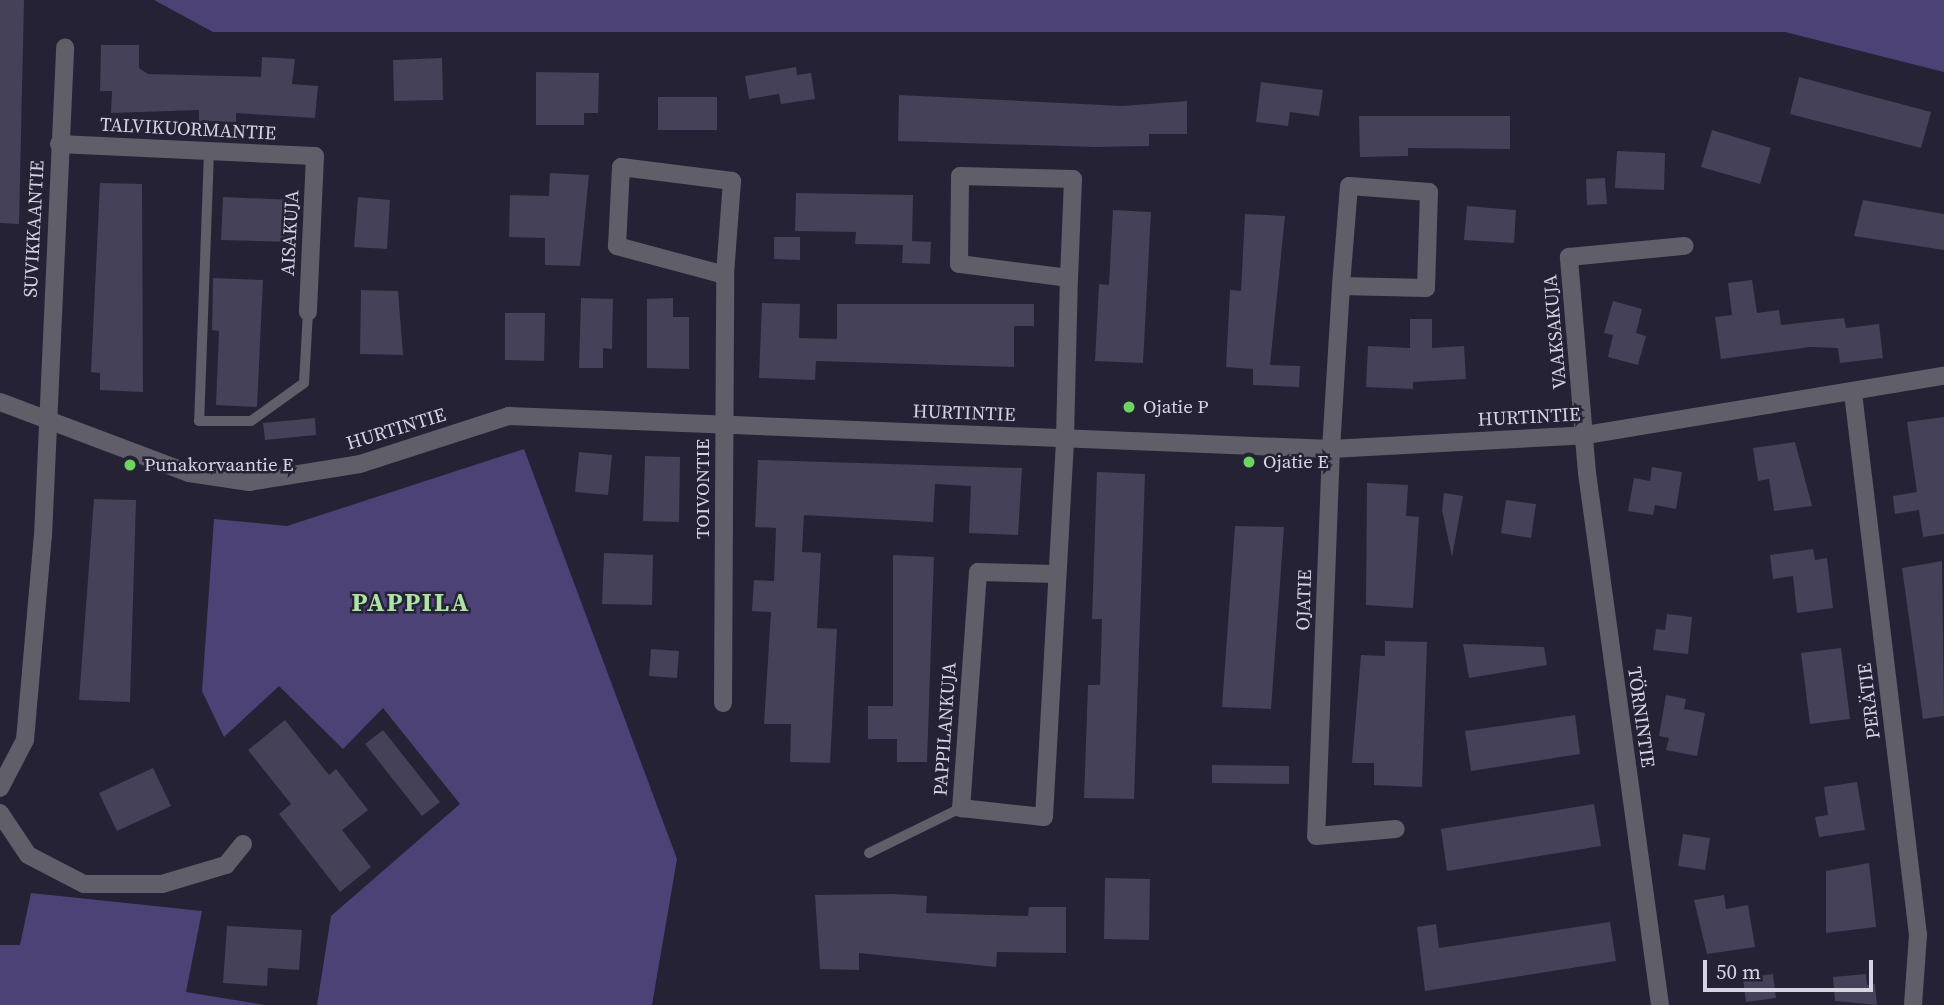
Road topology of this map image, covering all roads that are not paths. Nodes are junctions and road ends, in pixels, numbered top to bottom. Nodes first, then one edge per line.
1 (65, 47) dead end
2 (59, 144) junction
3 (209, 152) junction
4 (315, 156) joint
5 (1684, 246) dead end
6 (725, 275) junction
7 (1069, 278) junction
8 (1341, 286) junction
9 (307, 312) joint
10 (1944, 376) edge
11 (1853, 393) junction
12 (0, 402) edge
13 (44, 414) junction
14 (724, 424) junction
15 (1586, 435) junction
16 (1065, 438) junction
17 (1331, 449) junction
18 (1056, 574) junction
19 (723, 704) dead end
20 (0, 788) edge
21 (961, 808) junction
22 (0, 813) edge
23 (1396, 830) dead end
24 (243, 844) dead end
25 (869, 853) dead end
26 (1660, 1005) edge
27 (1913, 1005) edge

1 - 2 street, SUVIKKAANTIE
2 - 3 street, TALVIKUORMANTIE
2 - 13 street, SUVIKKAANTIE
3 - 4 street, TALVIKUORMANTIE
3 - 9 lane
4 - 9 street, AISAKUJA
5 - 15 street, VAAKSAKUJA
6 - 6 street, TOIVONTIE
6 - 14 street, TOIVONTIE
7 - 7 street, PAPPILANKUJA
7 - 16 street, PAPPILANKUJA
8 - 8 street, OJATIE
8 - 17 street, OJATIE
10 - 11 street, HURTINTIE
11 - 15 street, HURTINTIE
11 - 27 street, PERÄTIE
12 - 13 street, HURTINTIE
13 - 14 street, HURTINTIE
13 - 20 street, SUVIKKAANTIE
14 - 16 street, HURTINTIE
14 - 19 street, TOIVONTIE
15 - 17 street, HURTINTIE
15 - 26 street, TÖRNINTIE
16 - 17 street, HURTINTIE
16 - 18 street, PAPPILANKUJA
17 - 23 street, OJATIE
18 - 21 street, PAPPILANKUJA
18 - 21 street, PAPPILANKUJA
21 - 25 lane
22 - 24 street

